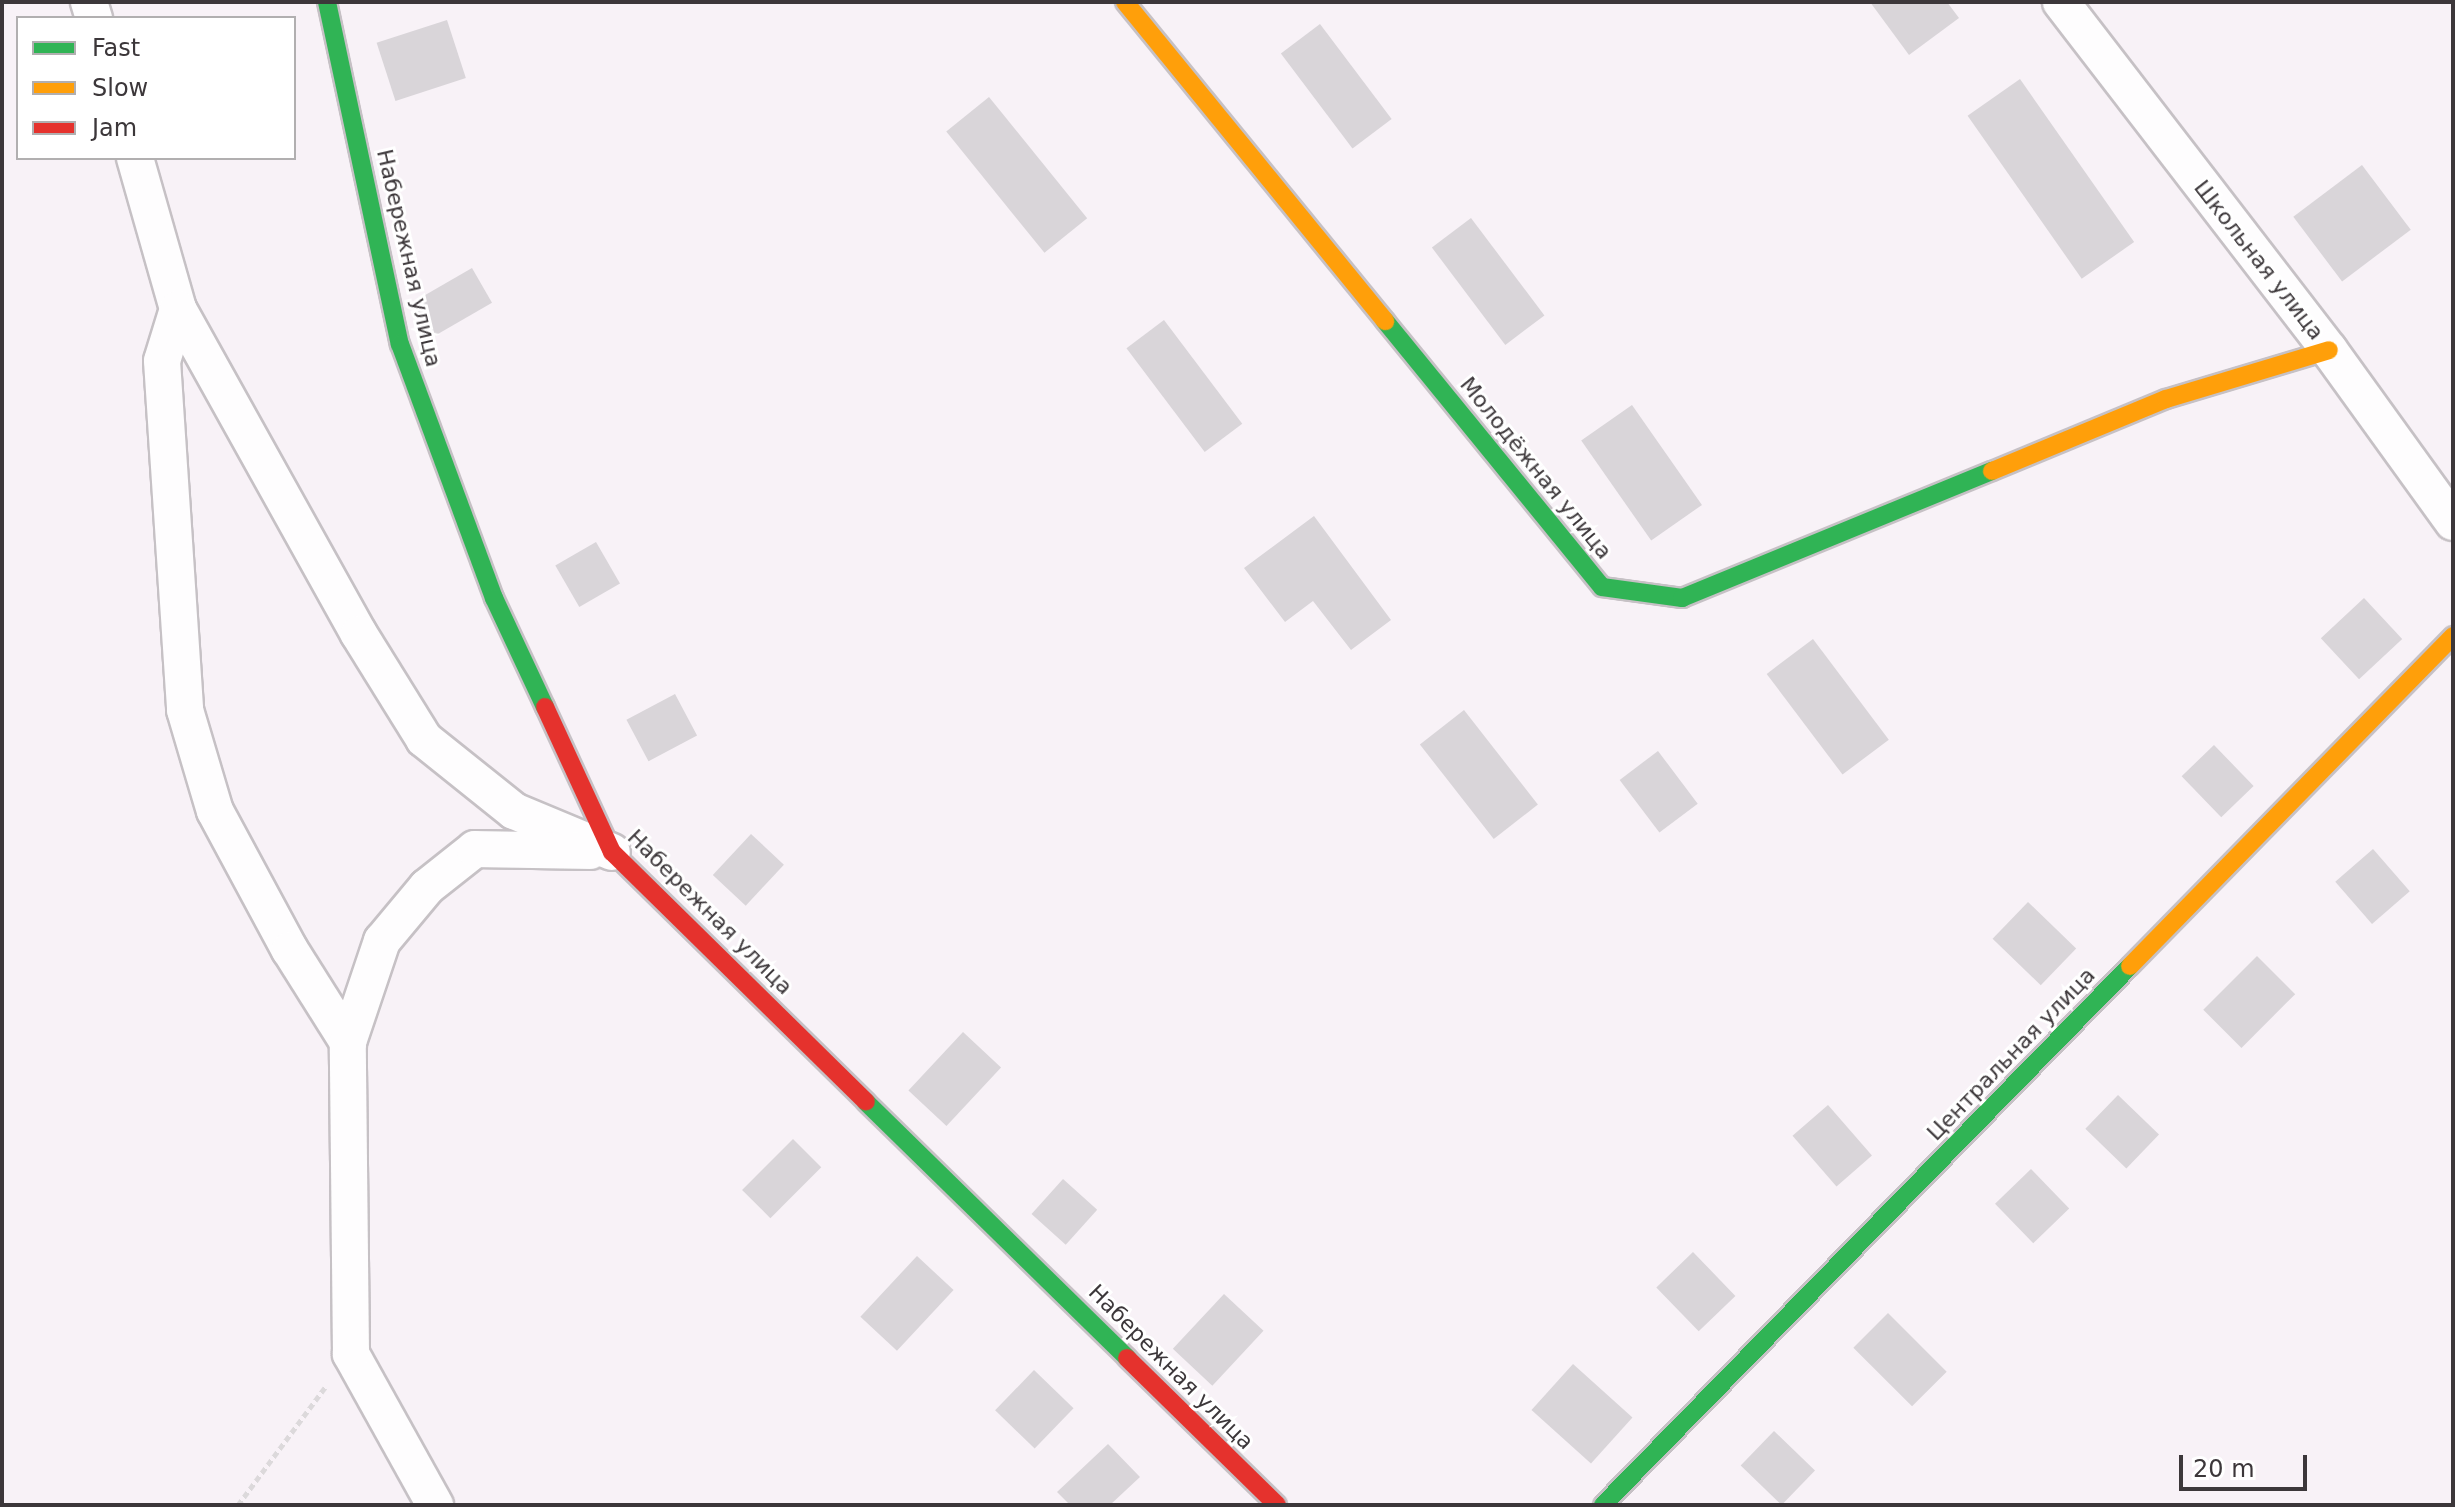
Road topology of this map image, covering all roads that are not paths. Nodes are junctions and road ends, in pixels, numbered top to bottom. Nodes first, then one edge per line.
1 (327, 2) edge
2 (1125, 2) edge
3 (2061, 2) edge
4 (136, 160) edge
5 (178, 309) junction
6 (2329, 350) junction
7 (2453, 522) edge
8 (2453, 636) edge
9 (612, 852) junction
10 (348, 1042) junction
11 (435, 1505) edge
12 (1277, 1505) edge
13 (1603, 1505) edge

1 - 9 street, Набережная улица
2 - 6 street, Молодёжная улица
3 - 6 street, Школьная улица
4 - 5 street
5 - 9 street
5 - 10 street
6 - 7 street, Школьная улица
8 - 13 street, Центральная улица
9 - 10 street
9 - 12 street, Набережная улица
10 - 11 street

